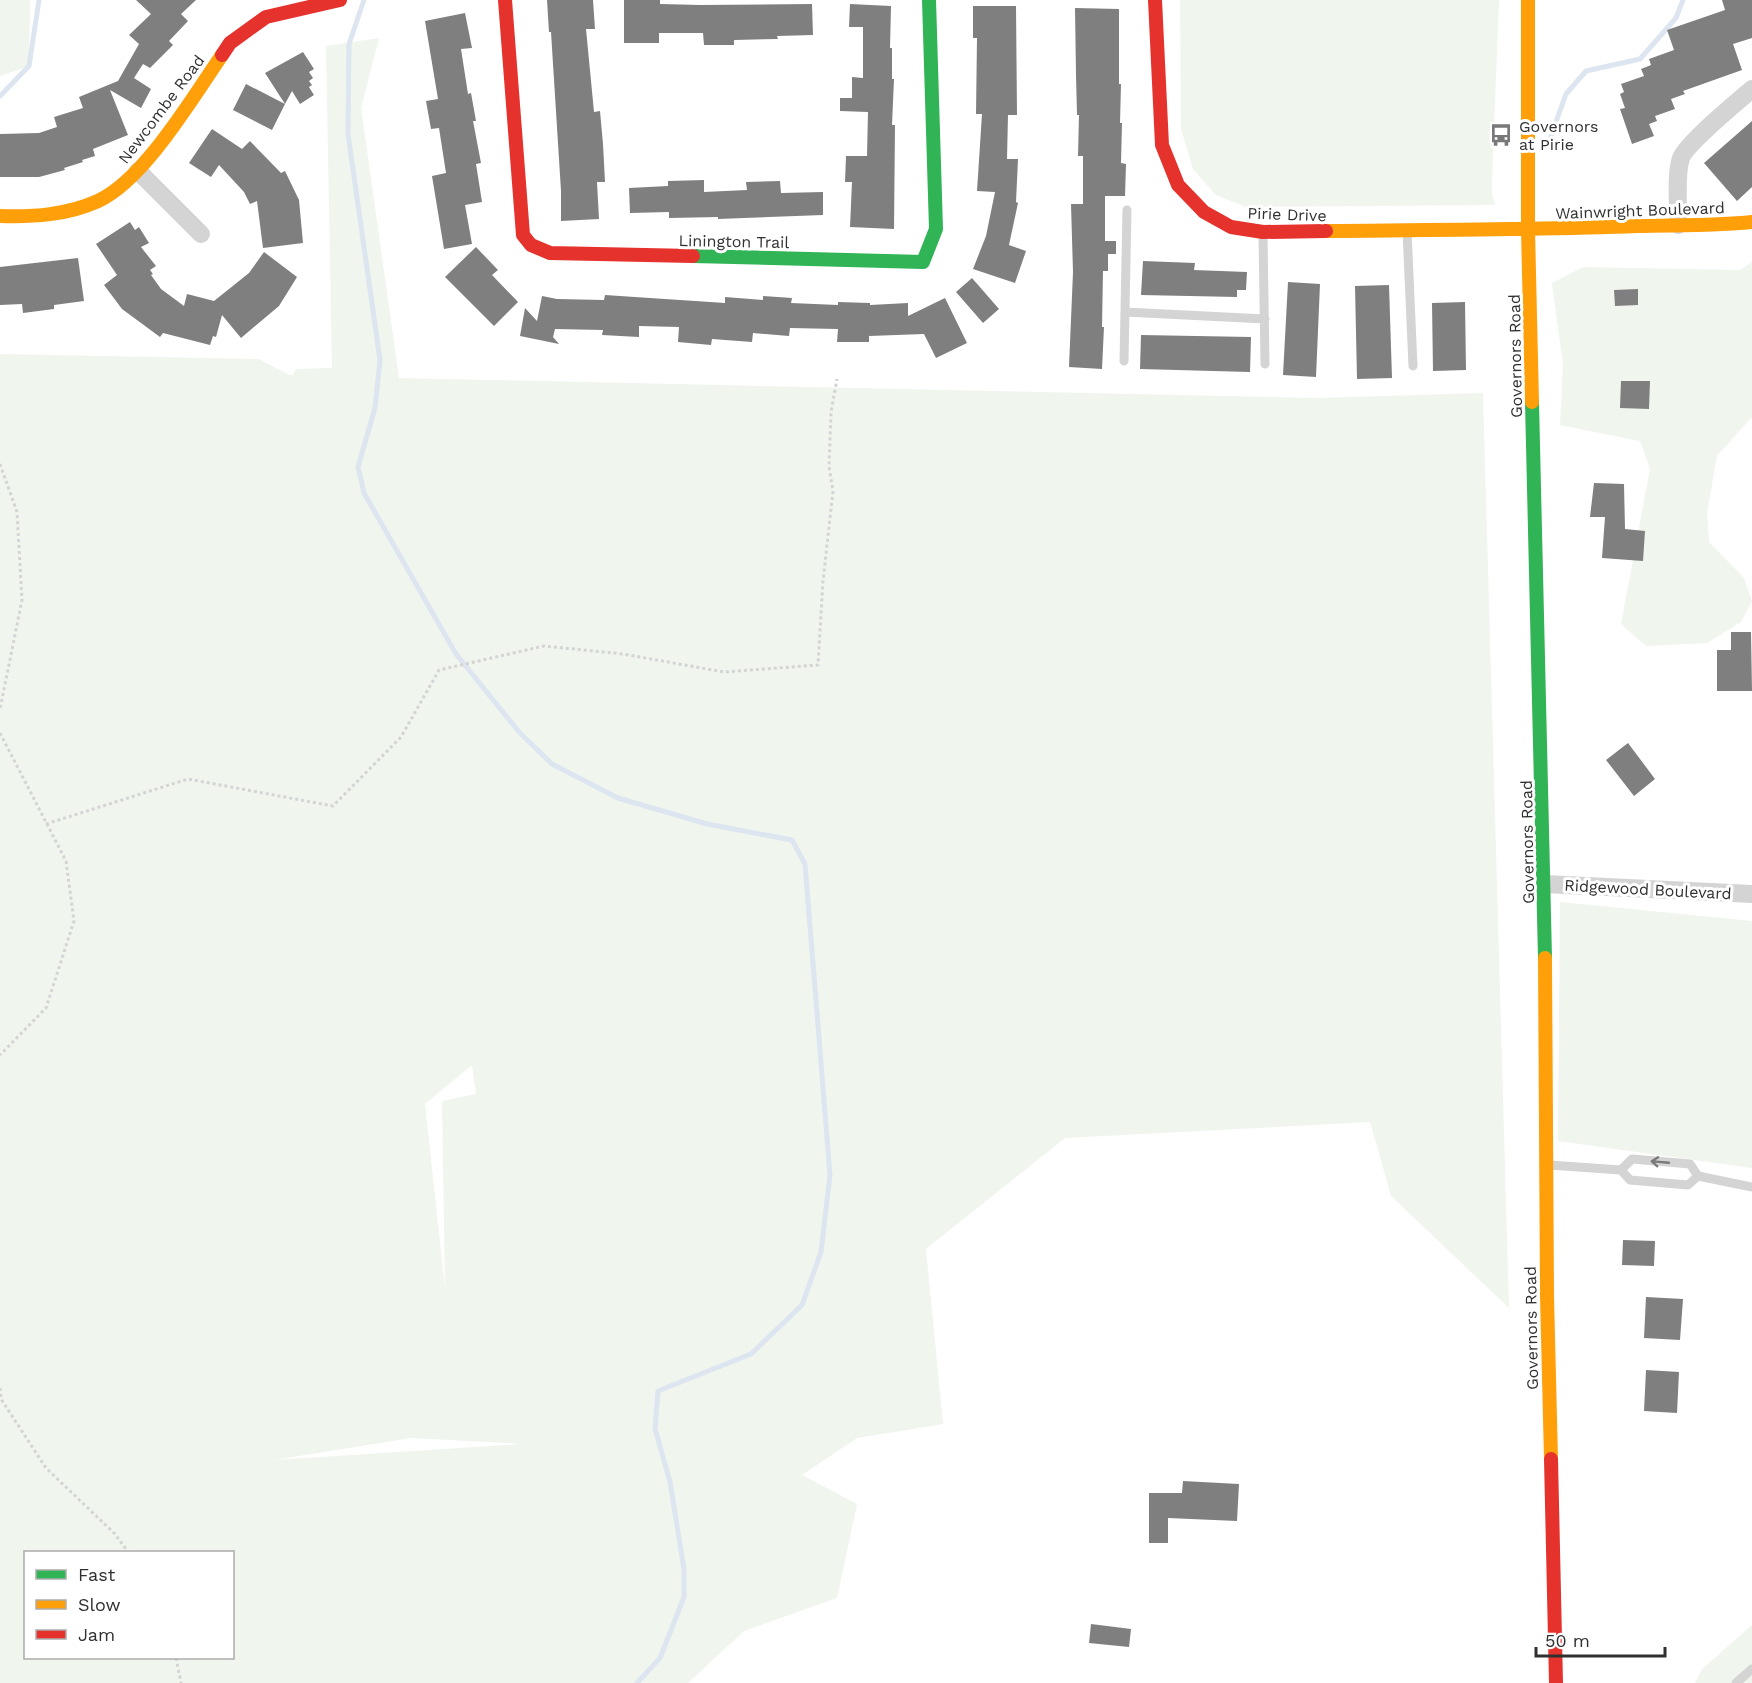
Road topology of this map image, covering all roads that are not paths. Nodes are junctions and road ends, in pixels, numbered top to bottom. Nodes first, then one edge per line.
1 (340, 0) edge
2 (505, 0) edge
3 (929, 0) edge
4 (1155, 0) edge
5 (1528, 0) edge
6 (1752, 89) edge
7 (138, 171) junction
8 (1127, 210) dead end
9 (0, 216) edge
10 (1752, 222) edge
11 (1678, 225) junction
12 (1528, 230) junction
13 (1407, 231) junction
14 (1263, 232) junction
15 (201, 234) dead end
16 (1125, 312) junction
17 (1265, 319) junction
18 (1124, 361) dead end
19 (1265, 364) dead end
20 (1413, 366) dead end
21 (1545, 884) junction
22 (1752, 894) edge
23 (1545, 1165) junction
24 (1621, 1170) junction
25 (1698, 1176) junction
26 (1752, 1187) edge
27 (1752, 1670) edge
28 (1556, 1683) edge
29 (1736, 1683) edge

1 - 7 street, Newcombe Road
2 - 3 street, Linington Trail
4 - 14 street, Pirie Drive
5 - 12 street, Governors Road
6 - 11 street
7 - 9 street, Newcombe Road
7 - 15 street
8 - 16 lane
10 - 11 street, Wainwright Boulevard
11 - 12 street, Wainwright Boulevard
12 - 13 street, Pirie Drive
12 - 21 street, Governors Road
13 - 14 street, Pirie Drive
13 - 20 lane
14 - 17 lane
16 - 17 lane
16 - 18 lane
17 - 19 lane
21 - 22 street, Ridgewood Boulevard
21 - 23 street, Governors Road
23 - 24 lane
23 - 28 street, Governors Road
24 - 25 lane
25 -> 24 lane
25 - 26 lane
27 - 29 lane

